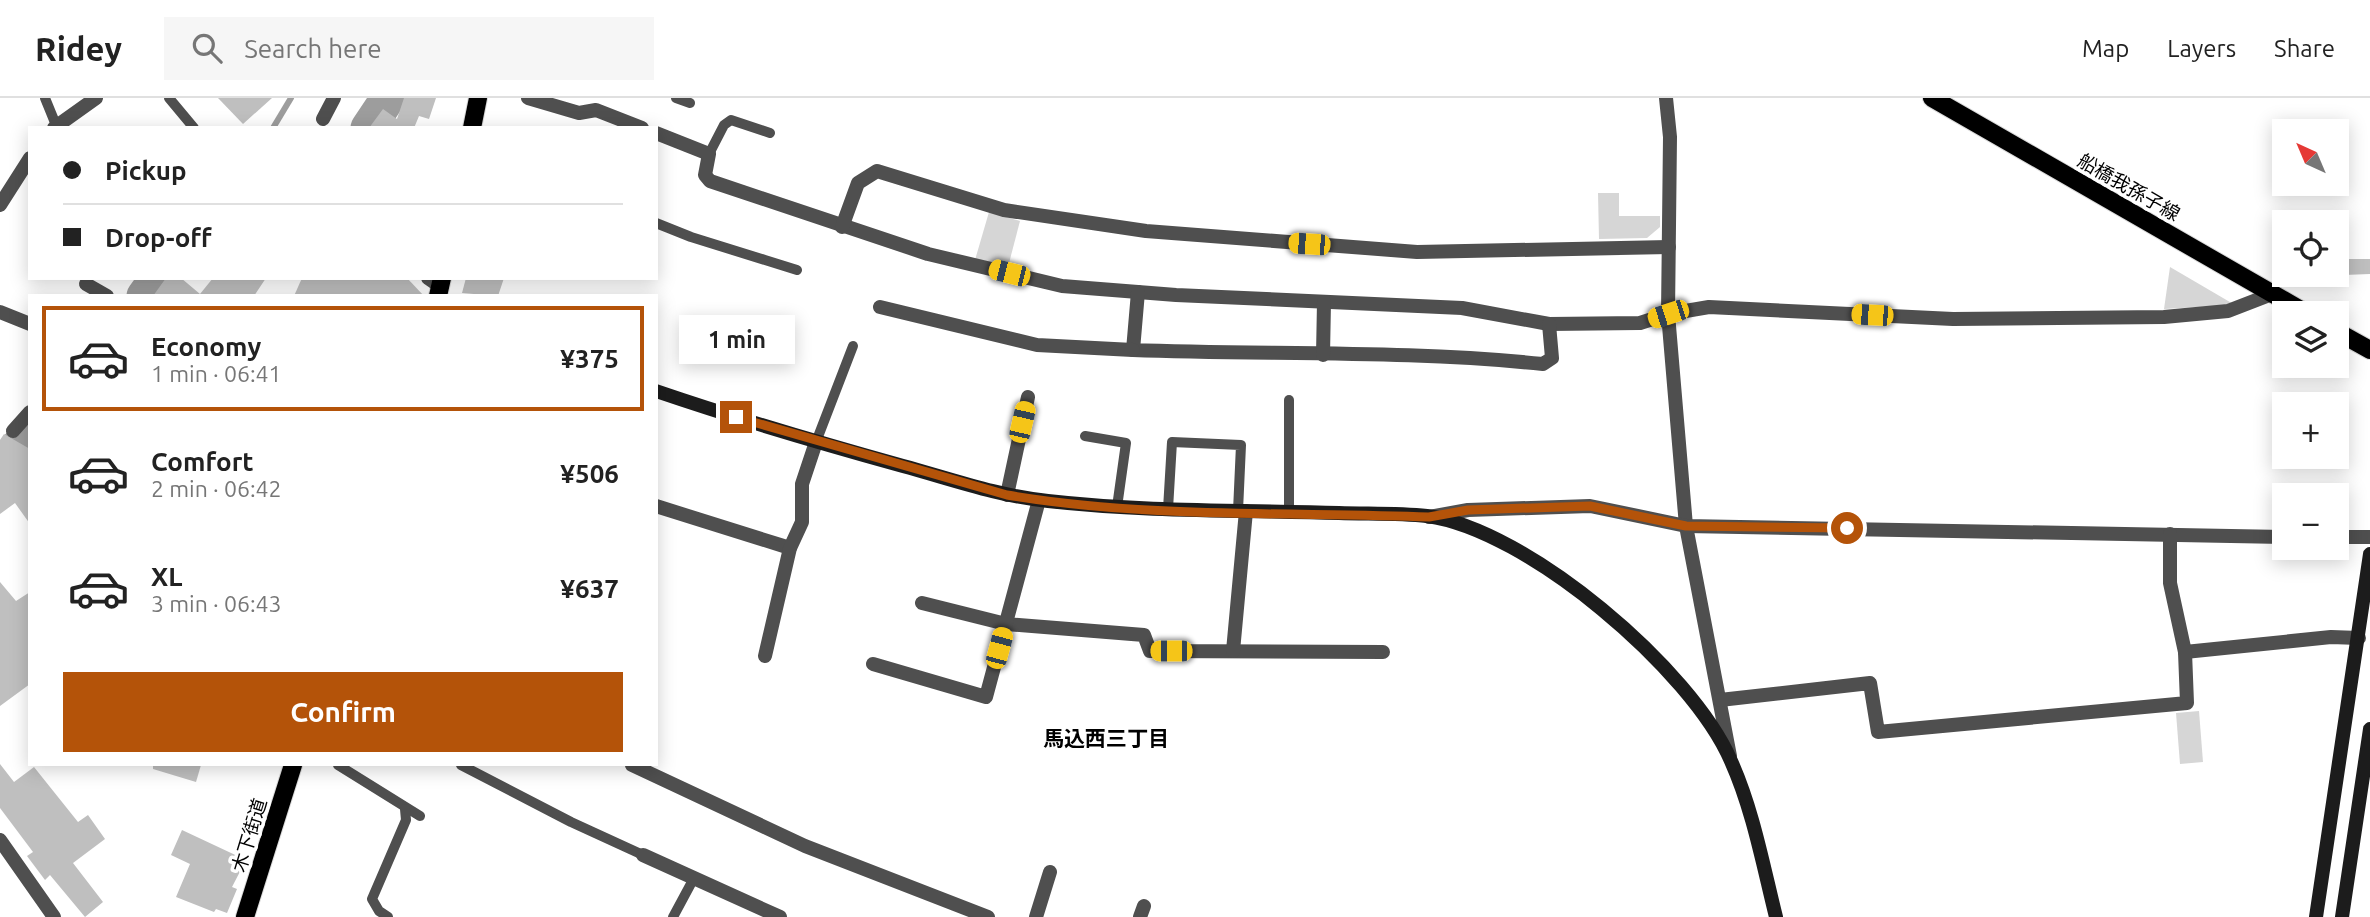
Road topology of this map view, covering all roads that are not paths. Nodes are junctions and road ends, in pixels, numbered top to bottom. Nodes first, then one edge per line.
1 (45, 98) edge
2 (96, 98) edge
3 (169, 98) edge
4 (334, 98) edge
5 (478, 98) edge
6 (528, 98) edge
7 (676, 98) edge
8 (1666, 98) edge
9 (1932, 98) edge
10 (690, 103) dead end
11 (323, 119) dead end
12 (58, 124) edge
13 (192, 126) edge
14 (472, 126) edge
15 (637, 126) edge
16 (769, 133) dead end
17 (658, 134) edge
18 (709, 153) junction
19 (27, 166) edge
20 (0, 205) edge
21 (658, 224) edge
22 (842, 227) junction
23 (1669, 247) junction
24 (797, 270) dead end
25 (86, 284) dead end
26 (1138, 292) junction
27 (104, 294) edge
28 (2272, 294) junction
29 (2285, 301) edge
30 (1324, 302) junction
31 (880, 307) dead end
32 (0, 312) edge
33 (1668, 314) junction
34 (28, 323) edge
35 (1549, 324) junction
36 (2349, 338) edge
37 (853, 346) dead end
38 (1133, 350) junction
39 (2370, 350) edge
40 (1323, 355) junction
41 (658, 392) edge
42 (1028, 397) dead end
43 (1289, 400) dead end
44 (28, 414) edge
45 (13, 431) dead end
46 (1085, 436) dead end
47 (816, 442) junction
48 (1007, 495) junction
49 (1039, 500) junction
50 (658, 507) edge
51 (1117, 507) junction
52 (1168, 509) junction
53 (1242, 511) junction
54 (1289, 512) junction
55 (1429, 517) junction
56 (1686, 526) junction
57 (2170, 534) junction
58 (2272, 537) edge
59 (2349, 537) edge
60 (2370, 537) edge
61 (790, 548) junction
62 (2370, 554) edge
63 (922, 603) dead end
64 (1006, 624) junction
65 (2359, 638) junction
66 (1233, 651) junction
67 (1383, 652) dead end
68 (2185, 652) junction
69 (765, 656) dead end
70 (873, 664) dead end
71 (1720, 700) junction
72 (2370, 729) edge
73 (1730, 757) junction
74 (293, 766) edge
75 (340, 766) edge
76 (463, 766) edge
77 (634, 766) edge
78 (405, 809) junction
79 (420, 816) dead end
80 (0, 840) edge
81 (643, 855) joint
82 (1049, 872) dead end
83 (694, 878) junction
84 (54, 917) edge
85 (245, 917) edge
86 (387, 917) edge
87 (673, 917) edge
88 (780, 917) edge
89 (988, 917) edge
90 (1036, 917) edge
91 (1776, 917) edge
92 (2316, 917) edge
93 (2342, 917) edge

1 - 12 lane
2 - 12 street
3 - 13 lane
4 - 11 street
5 - 14 main road
6 - 15 street
7 - 10 lane
8 - 23 street
9 - 28 main road, 船橋我孫子線
16 - 18 lane
17 - 18 street
18 - 22 street
19 - 20 street
21 - 24 lane
22 - 23 street
22 - 26 street
23 - 33 street
25 - 27 street
26 - 30 street
26 - 38 street
28 - 29 main road, 船橋我孫子線
28 - 33 street
30 - 35 street
30 - 40 street
31 - 38 street
32 - 34 street
33 - 35 street
33 - 56 street
35 - 40 street
36 - 39 main road
37 - 47 lane
38 - 40 street
41 - 47 street
42 - 48 street
43 - 54 lane
44 - 45 street
46 - 51 lane
47 - 48 street
47 - 61 street
48 - 49 street
49 - 51 street
49 - 64 street
50 - 61 street
51 - 52 street
52 - 53 street
52 - 53 lane
53 - 54 street
53 - 66 street
54 - 55 street
55 - 56 street
55 - 73 street
56 - 57 street
56 - 71 street
57 - 58 street
57 - 68 street
59 - 60 street
61 - 69 street
62 - 65 street
63 - 64 street
64 - 66 street
64 - 70 street
65 - 68 street
65 - 92 street
66 - 67 street
68 - 71 street
71 - 73 street
72 - 93 street
73 - 91 street
74 - 85 main road, 木下街道
75 - 78 lane
76 - 81 lane
77 - 89 street
78 - 79 lane
78 - 86 lane
80 - 84 street
81 - 83 street
82 - 90 street
83 - 87 lane
83 - 88 street

